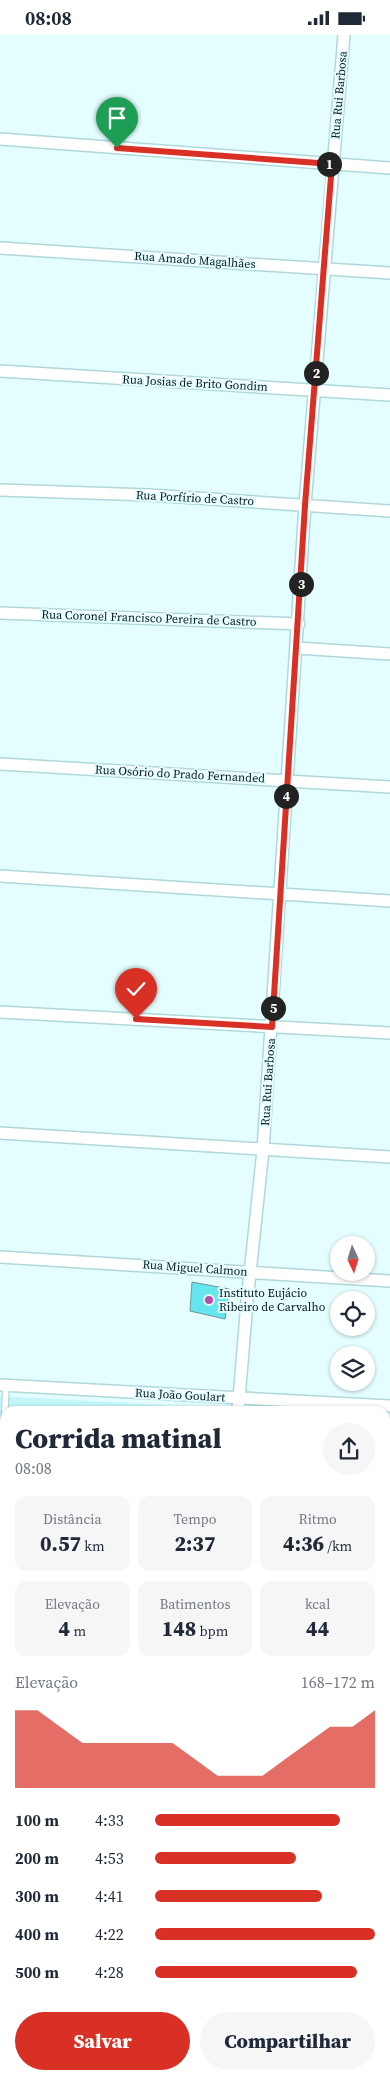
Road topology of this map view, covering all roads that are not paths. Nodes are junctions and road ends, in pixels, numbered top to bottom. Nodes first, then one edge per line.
1 (344, 35) edge
2 (0, 139) edge
3 (332, 164) junction
4 (390, 168) edge
5 (0, 248) edge
6 (324, 269) junction
7 (390, 273) edge
8 (0, 371) edge
9 (315, 390) junction
10 (390, 395) edge
11 (0, 490) edge
12 (305, 505) junction
13 (390, 511) edge
14 (0, 613) edge
15 (299, 624) junction
16 (297, 648) junction
17 (390, 654) edge
18 (0, 764) edge
19 (287, 781) junction
20 (390, 787) edge
21 (0, 876) edge
22 (280, 895) junction
23 (390, 901) edge
24 (0, 1012) edge
25 (272, 1027) junction
26 (390, 1033) edge
27 (0, 1133) edge
28 (263, 1150) junction
29 (390, 1157) edge
30 (0, 1257) edge
31 (250, 1272) junction
32 (390, 1281) edge
33 (3, 1386) edge
34 (239, 1399) junction
35 (3, 1406) edge
36 (238, 1406) edge
37 (390, 1406) edge

1 - 3 street, Rua Rui Barbosa
2 - 3 street
3 - 4 street
3 - 6 street, Rua Rui Barbosa
5 - 6 street, Rua Amado Magalhães
6 - 7 street, Rua Amado Magalhães
6 - 9 street, Rua Rui Barbosa
8 - 9 street, Rua Josias de Brito Gondim
9 - 10 street, Rua Josias de Brito Gondim
9 - 12 street, Rua Rui Barbosa
11 - 12 street, Rua Porfírio de Castro
12 - 13 street, Rua Porfírio de Castro
12 - 15 street, Rua Rui Barbosa
14 - 15 street, Rua Coronel Francisco Pereira de Castro
15 - 16 street, Rua Rui Barbosa
16 - 17 street
16 - 19 street, Rua Rui Barbosa
18 - 19 street, Rua Osório do Prado Fernanded
19 - 20 street, Rua Osório do Prado Fernanded
19 - 22 street, Rua Rui Barbosa
21 - 22 street
22 - 23 street
22 - 25 street, Rua Rui Barbosa
24 - 25 street
25 - 26 street
25 - 28 street, Rua Rui Barbosa
27 - 28 street
28 - 29 street
28 - 31 street, Rua Rui Barbosa
30 - 31 street, Rua Miguel Calmon
31 - 32 street, Rua Miguel Calmon
31 - 34 street, Rua Rui Barbosa
33 - 34 street, Rua João Goulart
33 - 35 lane
34 - 36 street, Rua Rui Barbosa
34 - 37 street, Rua João Goulart

